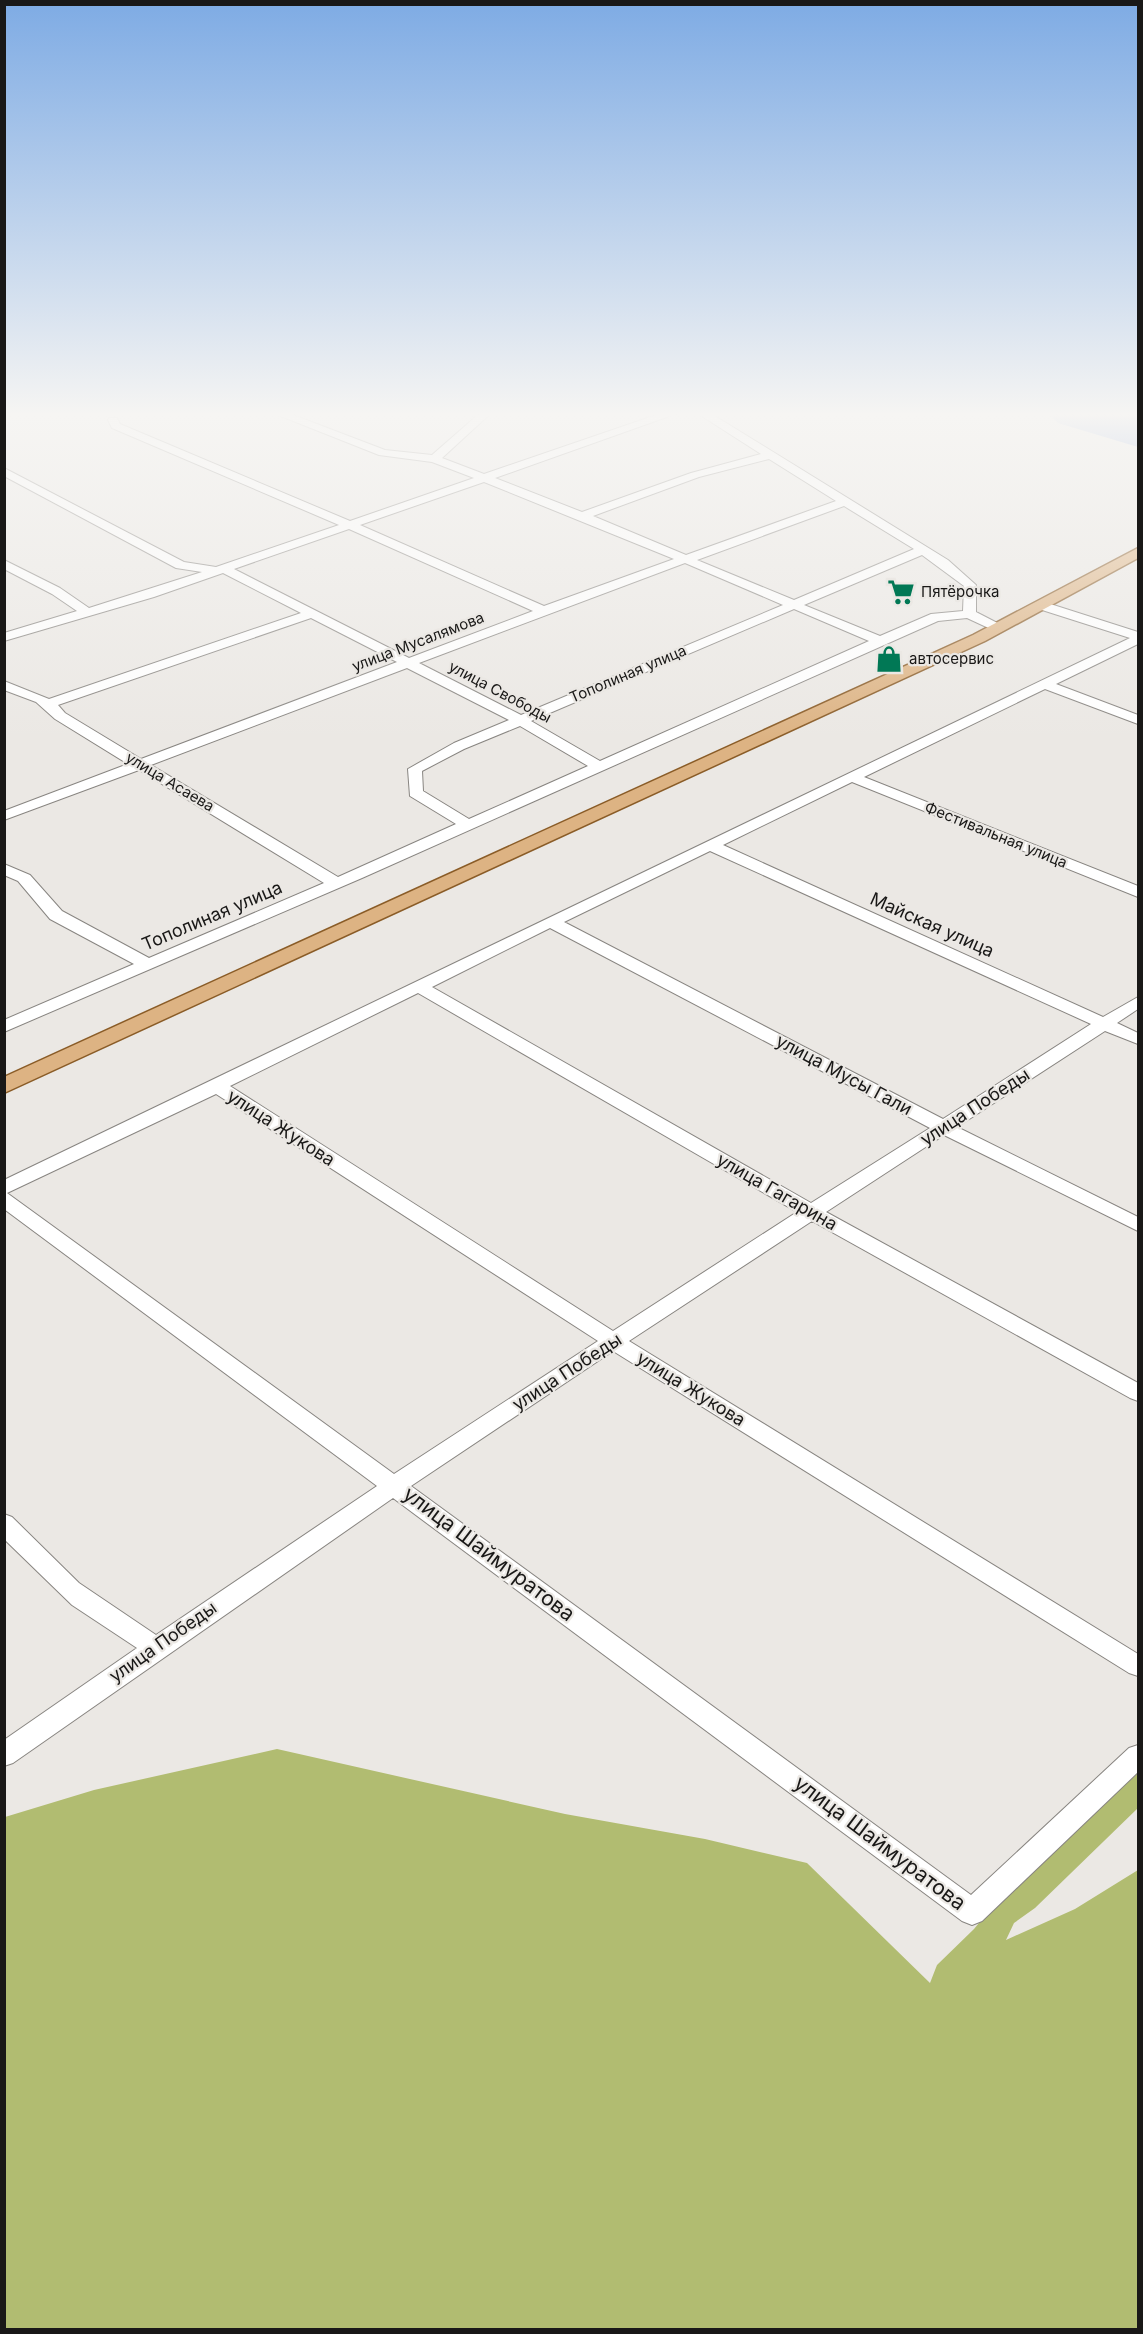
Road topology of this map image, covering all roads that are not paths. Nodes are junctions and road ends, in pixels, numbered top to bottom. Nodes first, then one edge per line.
1 (97, 522) edge
2 (343, 522) edge
3 (359, 522) edge
4 (595, 522) edge
5 (785, 522) edge
6 (877, 522) edge
7 (350, 525) junction
8 (923, 550) junction
9 (1138, 552) edge
10 (682, 560) junction
11 (4, 564) edge
12 (224, 568) junction
13 (793, 605) junction
14 (1044, 606) junction
15 (544, 611) junction
16 (86, 612) junction
17 (311, 614) junction
18 (969, 614) junction
19 (1000, 628) junction
20 (4, 637) edge
21 (1138, 638) edge
22 (880, 641) junction
23 (409, 663) junction
24 (4, 685) edge
25 (1046, 685) junction
26 (50, 703) junction
27 (520, 720) junction
28 (1138, 720) edge
29 (142, 765) junction
30 (599, 766) junction
31 (854, 778) junction
32 (4, 816) edge
33 (468, 825) junction
34 (710, 845) junction
35 (4, 868) edge
36 (336, 884) junction
37 (1138, 892) edge
38 (551, 922) junction
39 (148, 965) junction
40 (418, 986) junction
41 (1138, 1002) edge
42 (1104, 1024) junction
43 (4, 1028) edge
44 (1138, 1039) edge
45 (4, 1086) edge
46 (217, 1086) junction
47 (943, 1127) junction
48 (4, 1188) edge
49 (4, 1199) edge
50 (813, 1213) junction
51 (1138, 1225) edge
52 (613, 1341) junction
53 (1138, 1393) edge
54 (394, 1484) junction
55 (4, 1523) edge
56 (153, 1648) junction
57 (1138, 1666) edge
58 (4, 1755) edge
59 (1138, 1756) edge

1 - 12 street, улица Свободы
2 - 7 street
3 - 7 street
4 - 10 street
5 - 10 street, улица Мусалямова
6 - 8 street
7 - 12 street
7 - 15 street
8 - 13 street, Тополиная улица
8 - 18 street
9 - 14 main road
10 - 13 street
10 - 15 street, улица Мусалямова
11 - 16 street
12 - 16 street
12 - 17 street, улица Свободы
13 - 22 street
13 - 27 street, Тополиная улица
14 - 19 main road
14 - 21 street
15 - 23 street, улица Мусалямова
16 - 20 street
17 - 23 street, улица Свободы
17 - 26 street
18 - 19 street
18 - 22 street, Тополиная улица
19 - 45 main road
21 - 25 street
22 - 30 street, Тополиная улица
23 - 27 street, улица Свободы
23 - 29 street, улица Мусалямова
24 - 26 street, улица Асаева
25 - 28 street
25 - 31 street
26 - 29 street, улица Асаева
27 - 30 street, улица Свободы
27 - 33 street, Тополиная улица
29 - 32 street, улица Мусалямова
29 - 36 street, улица Асаева
30 - 33 street, Тополиная улица
31 - 34 street
31 - 37 street, Фестивальная улица
33 - 36 street, Тополиная улица
34 - 38 street
34 - 42 street, Майская улица
35 - 39 street
36 - 39 street, Тополиная улица
38 - 40 street
38 - 47 street, улица Мусы Гали
39 - 43 street, Тополиная улица
40 - 46 street
40 - 50 street, улица Гагарина
41 - 42 street, улица Победы
42 - 44 street, Майская улица
42 - 47 street, улица Победы
46 - 48 street
46 - 52 street, улица Жукова
47 - 50 street, улица Победы
47 - 51 street, улица Мусы Гали
49 - 54 street, улица Шаймуратова
50 - 52 street, улица Победы
50 - 53 street, улица Гагарина
52 - 54 street, улица Победы
52 - 57 street, улица Жукова
54 - 56 street, улица Победы
54 - 59 street, улица Шаймуратова
55 - 56 street
56 - 58 street, улица Победы

